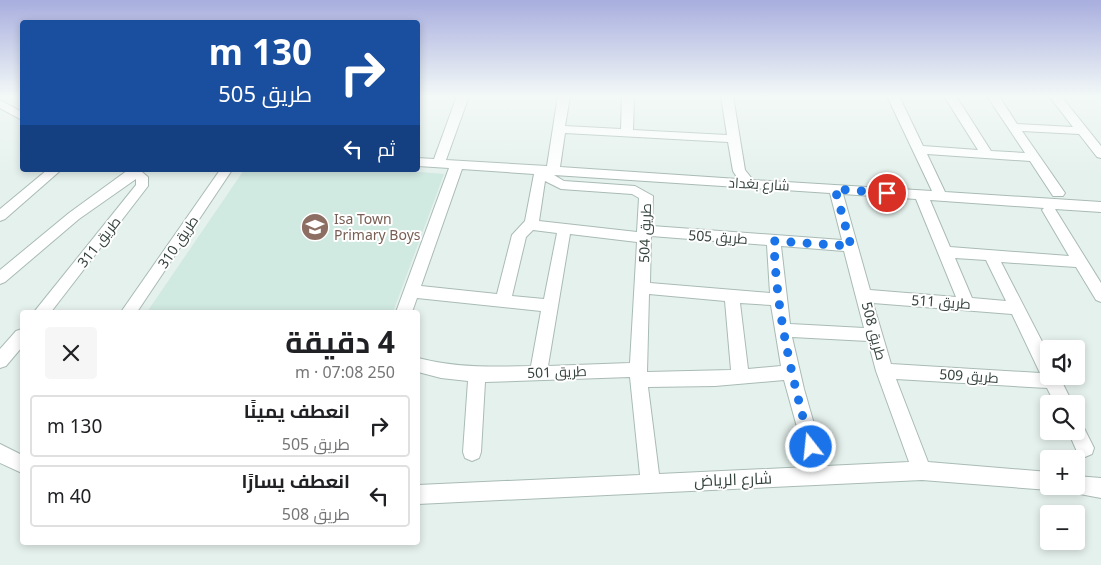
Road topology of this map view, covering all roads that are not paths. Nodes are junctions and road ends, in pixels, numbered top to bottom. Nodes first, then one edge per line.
1 (454, 122) edge
2 (560, 122) edge
3 (627, 122) edge
4 (731, 122) edge
5 (905, 122) edge
6 (967, 122) edge
7 (1011, 122) edge
8 (1076, 122) edge
9 (1014, 127) junction
10 (559, 129) junction
11 (1083, 131) junction
12 (627, 133) junction
13 (734, 139) junction
14 (918, 150) junction
15 (987, 154) junction
16 (1101, 154) edge
17 (1034, 156) junction
18 (420, 162) edge
19 (439, 163) junction
20 (457, 164) junction
21 (739, 171) junction
22 (53, 172) edge
23 (134, 172) edge
24 (136, 172) edge
25 (225, 172) edge
26 (545, 172) junction
27 (730, 182) junction
28 (749, 184) junction
29 (835, 189) junction
30 (1058, 193) dead end
31 (921, 195) junction
32 (941, 197) junction
33 (1101, 207) edge
34 (1049, 210) dead end
35 (0, 216) edge
36 (531, 225) junction
37 (564, 230) junction
38 (645, 235) junction
39 (774, 241) junction
40 (851, 246) junction
41 (945, 252) junction
42 (991, 256) junction
43 (1080, 262) junction
44 (0, 278) edge
45 (643, 288) junction
46 (411, 291) junction
47 (732, 296) junction
48 (865, 296) junction
49 (1101, 296) edge
50 (778, 300) junction
51 (503, 301) junction
52 (967, 304) junction
53 (550, 306) junction
54 (1017, 308) junction
55 (44, 310) edge
56 (131, 310) edge
57 (405, 310) edge
58 (782, 330) junction
59 (874, 335) junction
60 (20, 338) edge
61 (1040, 356) edge
62 (0, 361) edge
63 (420, 366) edge
64 (884, 371) junction
65 (790, 372) junction
66 (538, 373) junction
67 (477, 375) junction
68 (638, 375) junction
69 (740, 377) junction
70 (1040, 377) edge
71 (1081, 440) edge
72 (1085, 448) dead end
73 (472, 452) dead end
74 (0, 453) edge
75 (20, 463) edge
76 (922, 471) junction
77 (820, 476) junction
78 (1040, 480) edge
79 (650, 482) junction
80 (1085, 486) edge
81 (1101, 488) edge
82 (420, 495) edge

1 - 19 street
2 - 10 street
3 - 12 street
4 - 13 street
5 - 14 street
6 - 15 street
7 - 9 street
8 - 11 street
9 - 11 street
9 - 17 street
10 - 12 street
10 - 26 street
11 - 16 street
12 - 13 street
13 - 21 street
14 - 15 street
14 - 32 street
15 - 17 street
17 - 30 street
18 - 19 street, شارع بغداد
19 - 20 street, شارع بغداد
20 - 26 street, شارع بغداد
20 - 46 street
21 - 27 street
21 - 28 street
22 - 35 street
23 - 44 street, طريق 311
24 - 55 street, طريق 311
25 - 56 street, طريق 310
26 - 27 street, شارع بغداد
26 - 36 street
26 - 38 street, طريق 504
27 - 28 street, شارع بغداد
28 - 29 street, شارع بغداد
29 - 31 street, شارع بغداد
29 - 40 street, طريق 508
31 - 32 street, شارع بغداد
31 - 41 street
32 - 33 street, شارع بغداد
34 - 43 street
36 - 37 street, طريق 505
36 - 51 street
37 - 38 street, طريق 505
37 - 53 street
38 - 39 street, طريق 505
38 - 45 street, طريق 504
39 - 40 street, طريق 505
39 - 50 street
40 - 48 street, طريق 508
41 - 42 street
41 - 52 street
42 - 43 street
42 - 54 street
43 - 49 street
45 - 47 street
45 - 68 street, طريق 504
46 - 51 street
46 - 57 street
47 - 50 street
47 - 69 street
48 - 52 street, طريق 511
48 - 59 street, طريق 508
50 - 58 street
51 - 53 street
52 - 54 street, طريق 511
53 - 66 street
54 - 61 street
58 - 59 street
58 - 65 street
59 - 64 street, طريق 508
60 - 62 street
63 - 67 street, طريق 501
64 - 70 street, طريق 509
64 - 76 street, طريق 508
65 - 69 street, طريق 501
65 - 77 street
66 - 67 street, طريق 501
66 - 68 street, طريق 501
67 - 73 street
68 - 69 street, طريق 501
68 - 79 street
71 - 72 street
74 - 75 street
76 - 77 street, شارع الرياض
76 - 78 street, شارع الرياض
77 - 79 street, شارع الرياض
79 - 82 street, شارع الرياض
80 - 81 street

